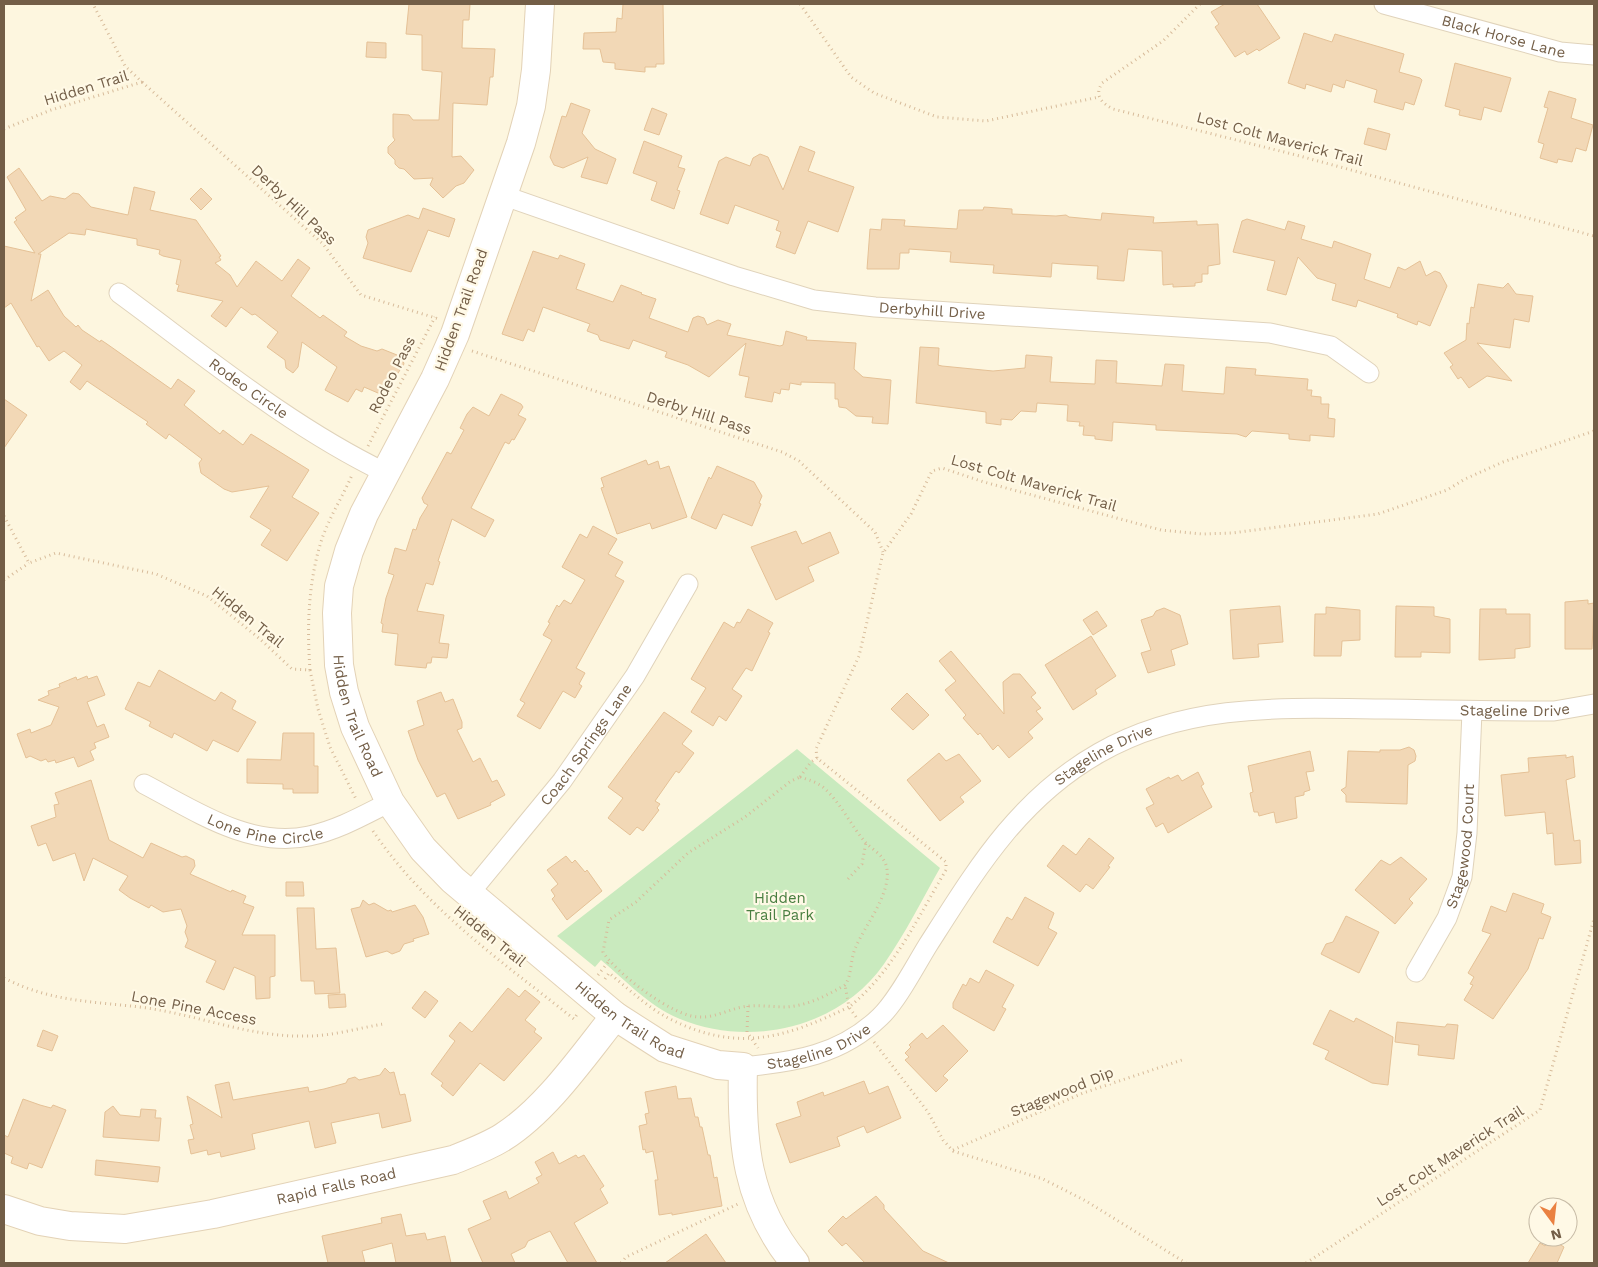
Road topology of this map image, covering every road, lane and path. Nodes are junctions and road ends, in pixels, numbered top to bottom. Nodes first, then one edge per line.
1 (93, 4) edge
2 (540, 4) edge
3 (800, 4) edge
4 (1200, 4) edge
5 (1384, 4) edge
6 (1594, 55) edge
7 (142, 82) junction
8 (1099, 97) junction
9 (4, 129) edge
10 (502, 195) junction
11 (1594, 236) edge
12 (119, 293) dead end
13 (434, 317) junction
14 (440, 319) dead end
15 (471, 350) dead end
16 (1369, 373) dead end
17 (1594, 431) edge
18 (370, 443) dead end
19 (386, 473) junction
20 (4, 516) edge
21 (883, 553) junction
22 (29, 563) junction
23 (4, 580) edge
24 (688, 584) dead end
25 (1594, 704) edge
26 (1472, 711) junction
27 (817, 758) junction
28 (800, 777) junction
29 (144, 784) dead end
30 (357, 800) dead end
31 (390, 802) junction
32 (373, 831) dead end
33 (866, 842) junction
34 (848, 879) dead end
35 (469, 894) junction
36 (1594, 919) edge
37 (1416, 972) dead end
38 (4, 978) edge
39 (605, 978) dead end
40 (845, 986) junction
41 (748, 1006) junction
42 (849, 1007) junction
43 (581, 1010) dead end
44 (853, 1012) dead end
45 (615, 1016) junction
46 (383, 1024) dead end
47 (750, 1038) junction
48 (875, 1043) dead end
49 (1182, 1060) dead end
50 (743, 1068) junction
51 (953, 1151) junction
52 (740, 1203) dead end
53 (4, 1209) edge
54 (621, 1263) edge
55 (795, 1263) edge
56 (1186, 1263) edge
57 (1306, 1263) edge

1 - 7 path, Hidden Trail
2 - 10 street, Hidden Trail Road
3 - 8 path
4 - 8 path
5 - 6 street, Black Horse Lane
7 - 9 path, Hidden Trail
7 - 13 path, Derby Hill Pass
8 - 11 path, Lost Colt Maverick Trail
10 - 16 street, Derbyhill Drive
10 - 19 street, Hidden Trail Road
12 - 19 street, Rodeo Circle
13 - 14 path, Derby Hill Pass
13 - 18 path, Rodeo Pass
15 - 21 path, Derby Hill Pass
17 - 21 path, Lost Colt Maverick Trail
19 - 31 street, Hidden Trail Road
20 - 22 path
21 - 27 path, Lost Colt Maverick Trail
22 - 23 path
22 - 30 path, Hidden Trail
24 - 35 street, Coach Springs Lane
25 - 26 street, Stageline Drive
26 - 37 street, Stagewood Court
26 - 50 street, Stageline Drive
27 - 28 path
27 - 42 path
28 - 33 path
28 - 41 path
29 - 31 street, Lone Pine Circle
31 - 35 street, Hidden Trail Road
32 - 43 path, Hidden Trail
33 - 34 path
33 - 40 path
35 - 45 street, Hidden Trail Road
36 - 57 path, Lost Colt Maverick Trail
38 - 46 path, Lone Pine Access
39 - 47 path
40 - 41 path
40 - 42 path
41 - 47 path
42 - 44 path
42 - 47 path
45 - 50 street, Hidden Trail Road
45 - 53 street, Rapid Falls Road
48 - 51 path
49 - 51 path, Stagewood Dip
50 - 55 street
51 - 56 path
52 - 54 path

